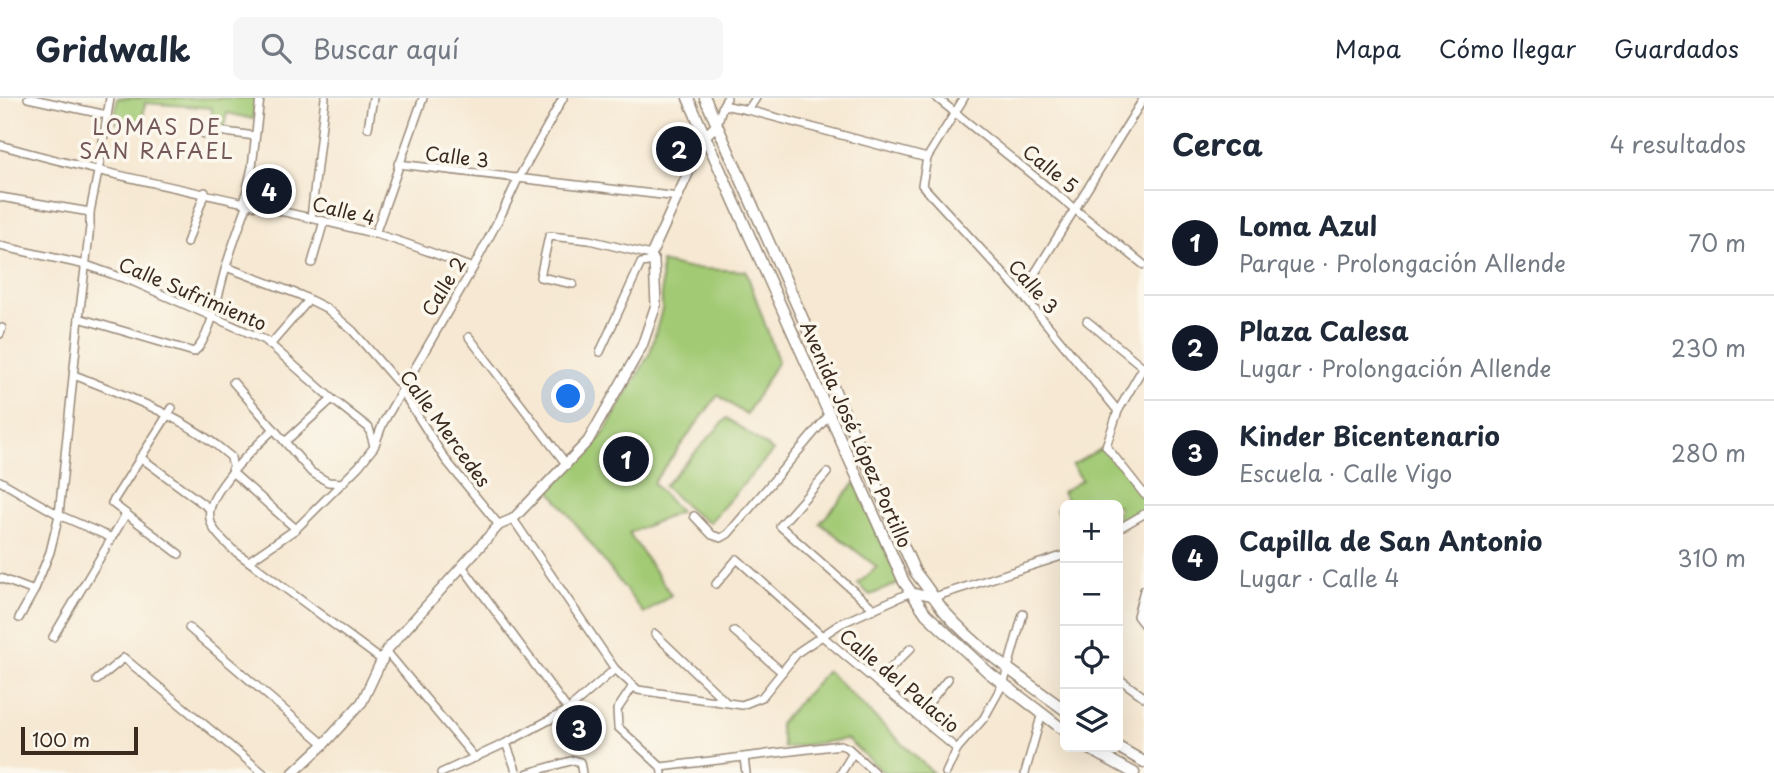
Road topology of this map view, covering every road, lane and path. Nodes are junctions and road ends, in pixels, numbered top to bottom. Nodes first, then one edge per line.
1 (28, 98) edge
2 (110, 98) edge
3 (260, 98) edge
4 (325, 98) edge
5 (373, 98) edge
6 (423, 98) edge
7 (563, 98) edge
8 (688, 98) edge
9 (705, 98) edge
10 (756, 98) edge
11 (937, 98) edge
12 (964, 98) edge
13 (1141, 101) edge
14 (725, 102) edge
15 (748, 110) junction
16 (956, 112) junction
17 (107, 115) junction
18 (717, 125) junction
19 (368, 128) dead end
20 (204, 134) dead end
21 (255, 136) junction
22 (705, 136) junction
23 (0, 145) edge
24 (927, 158) junction
25 (398, 164) junction
26 (99, 172) junction
27 (518, 179) junction
28 (205, 192) junction
29 (0, 197) edge
30 (679, 197) junction
31 (246, 202) junction
32 (1076, 208) junction
33 (90, 212) junction
34 (311, 218) junction
35 (324, 221) junction
36 (375, 234) junction
37 (187, 243) dead end
38 (0, 246) edge
39 (652, 258) junction
40 (312, 263) dead end
41 (86, 265) junction
42 (1144, 265) edge
43 (226, 267) junction
44 (473, 268) junction
45 (573, 284) dead end
46 (1022, 295) junction
47 (309, 300) junction
48 (79, 318) junction
49 (212, 318) junction
50 (1087, 321) dead end
51 (469, 337) dead end
52 (270, 345) junction
53 (600, 352) dead end
54 (1144, 366) edge
55 (74, 376) junction
56 (233, 382) dead end
57 (404, 390) junction
58 (332, 399) junction
59 (169, 410) junction
60 (1118, 411) junction
61 (829, 415) junction
62 (274, 429) junction
63 (285, 442) junction
64 (374, 447) junction
65 (141, 457) junction
66 (567, 465) junction
67 (233, 473) junction
68 (827, 473) dead end
69 (0, 481) edge
70 (343, 483) junction
71 (1144, 494) edge
72 (209, 509) junction
73 (59, 514) junction
74 (126, 514) junction
75 (1144, 514) edge
76 (694, 516) dead end
77 (513, 519) junction
78 (499, 524) junction
79 (1123, 526) edge
80 (296, 529) junction
81 (112, 538) junction
82 (179, 554) dead end
83 (1060, 557) edge
84 (249, 561) junction
85 (462, 566) junction
86 (0, 578) edge
87 (716, 584) dead end
88 (1144, 590) edge
89 (34, 591) junction
90 (911, 592) junction
91 (934, 597) junction
92 (874, 609) junction
93 (1023, 614) dead end
94 (19, 618) dead end
95 (1144, 625) edge
96 (189, 628) dead end
97 (734, 631) dead end
98 (655, 634) dead end
99 (822, 636) junction
100 (53, 637) dead end
101 (911, 648) dead end
102 (386, 651) junction
103 (383, 661) junction
104 (1009, 668) junction
105 (615, 669) junction
106 (782, 672) junction
107 (948, 679) dead end
108 (97, 680) dead end
109 (877, 682) junction
110 (1004, 682) junction
111 (1123, 682) edge
112 (636, 688) junction
113 (1144, 697) edge
114 (724, 701) junction
115 (1060, 706) edge
116 (568, 710) junction
117 (1042, 713) junction
118 (918, 716) junction
119 (1060, 727) edge
120 (506, 743) junction
121 (324, 744) junction
122 (957, 748) junction
123 (1123, 750) edge
124 (1095, 752) edge
125 (853, 753) junction
126 (475, 758) junction
127 (744, 758) junction
128 (1144, 762) edge
129 (662, 770) edge
130 (445, 772) edge
131 (263, 773) edge
132 (293, 773) edge
133 (517, 773) edge
134 (528, 773) edge
135 (582, 773) edge
136 (746, 773) edge
137 (841, 773) edge
138 (875, 773) edge
139 (946, 773) edge
140 (1025, 773) edge
141 (1134, 773) edge

1 - 17 street
2 - 17 street
3 - 21 street
4 - 34 street
5 - 19 street
6 - 25 street
7 - 27 street, Calle 2
8 - 22 main road, Avenida José López Portillo
9 - 18 main road, Avenida José López Portillo
10 - 15 street
11 - 16 street, Calle 5
12 - 16 street
13 - 32 street
14 - 15 street
14 - 18 street
15 - 24 street
16 - 24 street
16 - 32 street, Calle 5
17 - 26 street
18 - 22 street
18 - 91 main road, Avenida José López Portillo
20 - 21 street
21 - 31 street
22 - 30 street
22 - 61 main road, Avenida José López Portillo
23 - 26 street, Calle 4
24 - 46 street, Calle 3
25 - 27 street, Calle 3
25 - 36 street
26 - 28 street, Calle 4
26 - 33 street
27 - 30 street, Calle 3
27 - 44 street, Calle 2
28 - 31 street, Calle 4
28 - 37 street
29 - 33 street
30 - 39 street
31 - 34 street, Calle 4
31 - 43 street
32 - 42 street, Calle 5
32 - 46 street
33 - 41 street
34 - 35 street, Calle 4
35 - 36 street, Calle 4
35 - 40 street
36 - 44 street, Calle 4
38 - 41 street, Calle Sufrimiento
39 - 45 street
39 - 53 street
39 - 66 street
41 - 48 street
41 - 49 street, Calle Sufrimiento
43 - 47 street, Calle Mercedes
43 - 49 street
44 - 57 street, Calle 2
46 - 60 street, Calle 3
47 - 52 street
47 - 57 street, Calle Mercedes
48 - 49 street
48 - 55 street
49 - 52 street, Calle Sufrimiento
50 - 54 street
51 - 66 street
52 - 58 street, Calle Sufrimiento
54 - 60 street
55 - 59 street
55 - 73 street
56 - 62 street
57 - 64 street, Calle 2
57 - 78 street, Calle Mercedes
58 - 63 street
58 - 64 street, Calle Sufrimiento
59 - 65 street
59 - 67 street
60 - 71 street
61 - 76 street
61 - 90 main road, Avenida José López Portillo
62 - 63 street
62 - 67 street
63 - 70 street
64 - 70 street, Calle 2
65 - 72 street
65 - 74 street
66 - 77 street
67 - 72 street
67 - 80 street
68 - 92 street
69 - 73 street
70 - 80 street, Calle 2
72 - 84 street
73 - 81 street
73 - 89 street
74 - 81 street
74 - 82 street
75 - 79 street
77 - 78 street
77 - 105 street
78 - 85 street
80 - 84 street, Calle 2
81 - 100 street
83 - 91 street
84 - 103 street
85 - 102 street
85 - 116 street
86 - 89 street
87 - 99 street, Calle del Palacio
88 - 95 street
89 - 94 street
90 - 91 street
90 - 92 street
90 - 110 main road, Avenida José López Portillo
91 - 104 main road, Avenida José López Portillo
92 - 99 street
93 - 104 street
96 - 121 street
97 - 106 street
98 - 114 street
99 - 106 street
99 - 109 street, Calle del Palacio
101 - 109 street
102 - 103 street
102 - 126 street
103 - 121 street
104 - 110 street
104 - 115 main road, Avenida José López Portillo
105 - 112 street
105 - 116 street
106 - 114 street
107 - 118 street
108 - 131 street
109 - 118 street, Calle del Palacio
110 - 117 main road, Avenida José López Portillo
110 - 122 street
111 - 113 street
112 - 114 street
112 - 129 street
116 - 120 street
117 - 119 main road, Avenida José López Portillo
117 - 140 street
118 - 122 street, Calle del Palacio
120 - 126 street
120 - 133 street
121 - 132 street
122 - 139 street
123 - 128 main road
124 - 141 main road
125 - 127 street
125 - 137 street
125 - 138 street
126 - 130 street
127 - 129 street
127 - 136 street
134 - 135 street

